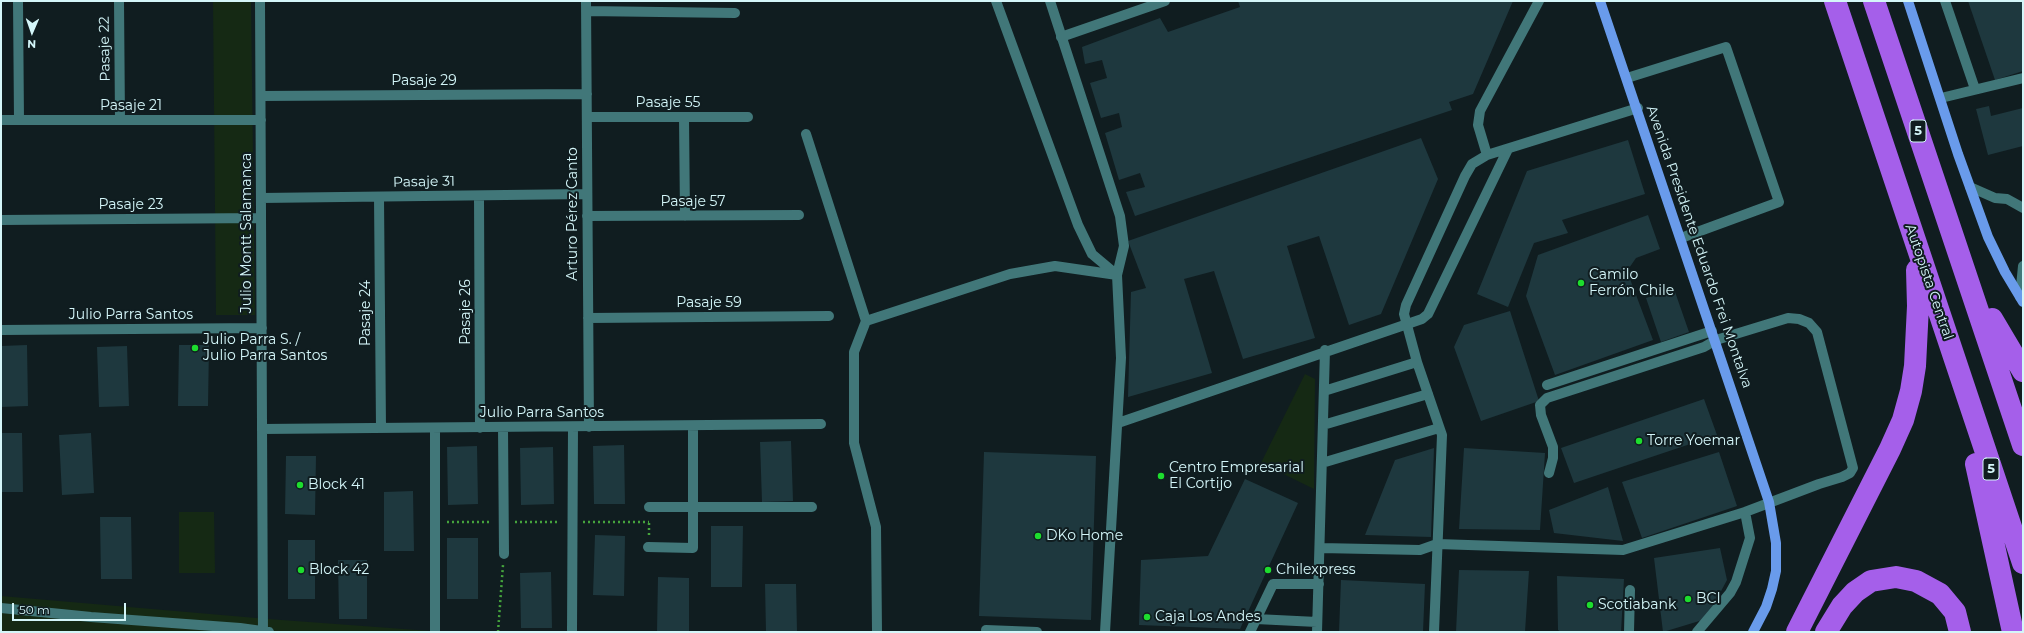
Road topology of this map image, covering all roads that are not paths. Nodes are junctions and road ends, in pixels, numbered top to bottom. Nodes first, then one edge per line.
1 (18, 1) edge
2 (119, 1) edge
3 (260, 1) edge
4 (996, 1) edge
5 (1050, 1) edge
6 (1165, 1) edge
7 (1539, 1) edge
8 (1600, 1) edge
9 (1835, 1) edge
10 (1874, 1) edge
11 (1908, 1) edge
12 (1944, 1) edge
13 (586, 6) edge
14 (735, 13) dead end
15 (1060, 37) junction
16 (1627, 78) junction
17 (2023, 78) edge
18 (1975, 89) junction
19 (587, 94) junction
20 (261, 96) junction
21 (1941, 98) junction
22 (1638, 108) junction
23 (748, 116) dead end
24 (587, 117) junction
25 (684, 117) junction
26 (1, 120) edge
27 (19, 120) junction
28 (120, 120) junction
29 (261, 120) junction
30 (806, 134) dead end
31 (1508, 149) junction
32 (1487, 155) junction
33 (1970, 187) junction
34 (587, 194) junction
35 (479, 196) junction
36 (379, 197) junction
37 (261, 198) junction
38 (2023, 208) edge
39 (799, 215) dead end
40 (588, 216) junction
41 (685, 216) junction
42 (261, 218) junction
43 (1, 220) edge
44 (1681, 238) junction
45 (1915, 241) junction
46 (1963, 261) junction
47 (2023, 266) edge
48 (1117, 275) junction
49 (2021, 300) edge
50 (830, 316) dead end
51 (588, 318) junction
52 (866, 321) junction
53 (1408, 323) junction
54 (262, 328) junction
55 (1, 330) edge
56 (1714, 336) junction
57 (1325, 350) junction
58 (1417, 362) junction
59 (2023, 371) edge
60 (1959, 374) junction
61 (1547, 385) dead end
62 (1324, 391) junction
63 (1428, 394) junction
64 (1118, 423) junction
65 (821, 424) dead end
66 (1323, 425) junction
67 (693, 426) junction
68 (573, 427) junction
69 (589, 427) junction
70 (381, 428) junction
71 (435, 428) junction
72 (480, 428) junction
73 (503, 428) junction
74 (1439, 428) junction
75 (262, 429) junction
76 (2023, 445) edge
77 (1322, 463) junction
78 (1549, 474) dead end
79 (1769, 502) junction
80 (649, 507) road end
81 (693, 507) junction
82 (812, 507) dead end
83 (1745, 512) junction
84 (1438, 544) junction
85 (648, 548) road end
86 (1320, 548) junction
87 (504, 554) road end
88 (2023, 563) edge
89 (1319, 584) junction
90 (1630, 590) dead end
91 (1, 608) edge
92 (1256, 619) junction
93 (1317, 627) edge
94 (986, 630) dead end
95 (265, 632) edge
96 (435, 632) edge
97 (572, 632) edge
98 (877, 632) edge
99 (1014, 632) edge
100 (1037, 632) edge
101 (1105, 632) edge
102 (1250, 632) edge
103 (1434, 632) edge
104 (1629, 632) edge
105 (1697, 632) edge
106 (1753, 632) edge
107 (1797, 632) edge
108 (1826, 632) edge
109 (1960, 632) edge
110 (2013, 632) edge

1 - 27 street
2 - 28 street, Pasaje 22
3 - 20 street, Julio Montt Salamanca
4 - 48 street
5 - 15 street
6 - 15 street
7 - 32 street
8 - 16 main road, Avenida Presidente Eduardo Frei Montalva
9 - 45 highway, Autopista Central / 5
10 - 46 highway, 5
11 - 21 main road
12 - 18 street
13 - 14 street
13 - 19 street, Arturo Pérez Canto
15 - 48 street
16 - 22 main road, Avenida Presidente Eduardo Frei Montalva
16 - 44 street
17 - 18 street
18 - 21 street
19 - 20 street, Pasaje 29
19 - 24 street, Arturo Pérez Canto
20 - 29 street, Julio Montt Salamanca
21 - 33 main road
22 - 31 street
22 - 44 main road, Avenida Presidente Eduardo Frei Montalva
23 - 25 street, Pasaje 55
24 - 25 street, Pasaje 55
24 - 34 street, Arturo Pérez Canto
25 - 41 street
26 - 27 street, Pasaje 21
27 - 28 street, Pasaje 21
28 - 29 street, Pasaje 21
29 - 37 street, Julio Montt Salamanca
30 - 52 street
31 - 32 street
31 - 53 street
32 - 53 street
33 - 38 street
33 - 49 main road
34 - 35 street, Pasaje 31
34 - 40 street, Arturo Pérez Canto
35 - 36 street, Pasaje 31
35 - 72 street, Pasaje 26
36 - 37 street, Pasaje 31
36 - 70 street, Pasaje 24
37 - 42 street, Julio Montt Salamanca
39 - 41 street, Pasaje 57
40 - 41 street, Pasaje 57
40 - 51 street, Arturo Pérez Canto
42 - 43 street, Pasaje 23
42 - 54 street, Julio Montt Salamanca
44 - 56 main road, Avenida Presidente Eduardo Frei Montalva
45 - 60 highway, Autopista Central / 5
45 - 107 highway
46 - 59 highway
46 - 76 highway, 5
47 - 49 street
48 - 52 street
48 - 64 street
50 - 51 street, Pasaje 59
51 - 69 street, Arturo Pérez Canto
52 - 98 street
53 - 57 street
53 - 58 street
54 - 55 street, Julio Parra Santos
54 - 75 street, Julio Montt Salamanca
56 - 61 street
56 - 78 street
56 - 79 main road, Avenida Presidente Eduardo Frei Montalva
56 - 79 street
57 - 62 street
57 - 64 street
58 - 62 street
58 - 63 street
60 - 88 highway, Autopista Central / 5
60 - 110 highway
62 - 66 street
63 - 66 street
63 - 74 street
64 - 101 street
65 - 67 street, Julio Parra Santos
66 - 77 street
67 - 69 street, Julio Parra Santos
67 - 81 street
68 - 69 street, Julio Parra Santos
68 - 73 street, Julio Parra Santos
68 - 97 street
70 - 71 street, Julio Parra Santos
70 - 75 street, Julio Parra Santos
71 - 72 street, Julio Parra Santos
71 - 96 street
72 - 73 street, Julio Parra Santos
73 - 87 street
74 - 77 street
74 - 84 street
75 - 95 street, Julio Montt Salamanca
77 - 86 street
79 - 83 street
79 - 106 main road, Avenida Presidente Eduardo Frei Montalva
80 - 81 street
81 - 82 street
81 - 85 street
83 - 84 street
83 - 105 street
84 - 86 street
84 - 103 street
86 - 89 street
89 - 92 street
89 - 93 street
90 - 104 street
91 - 95 street
92 - 93 street
92 - 102 street
94 - 99 street
99 - 100 street
108 - 109 highway

